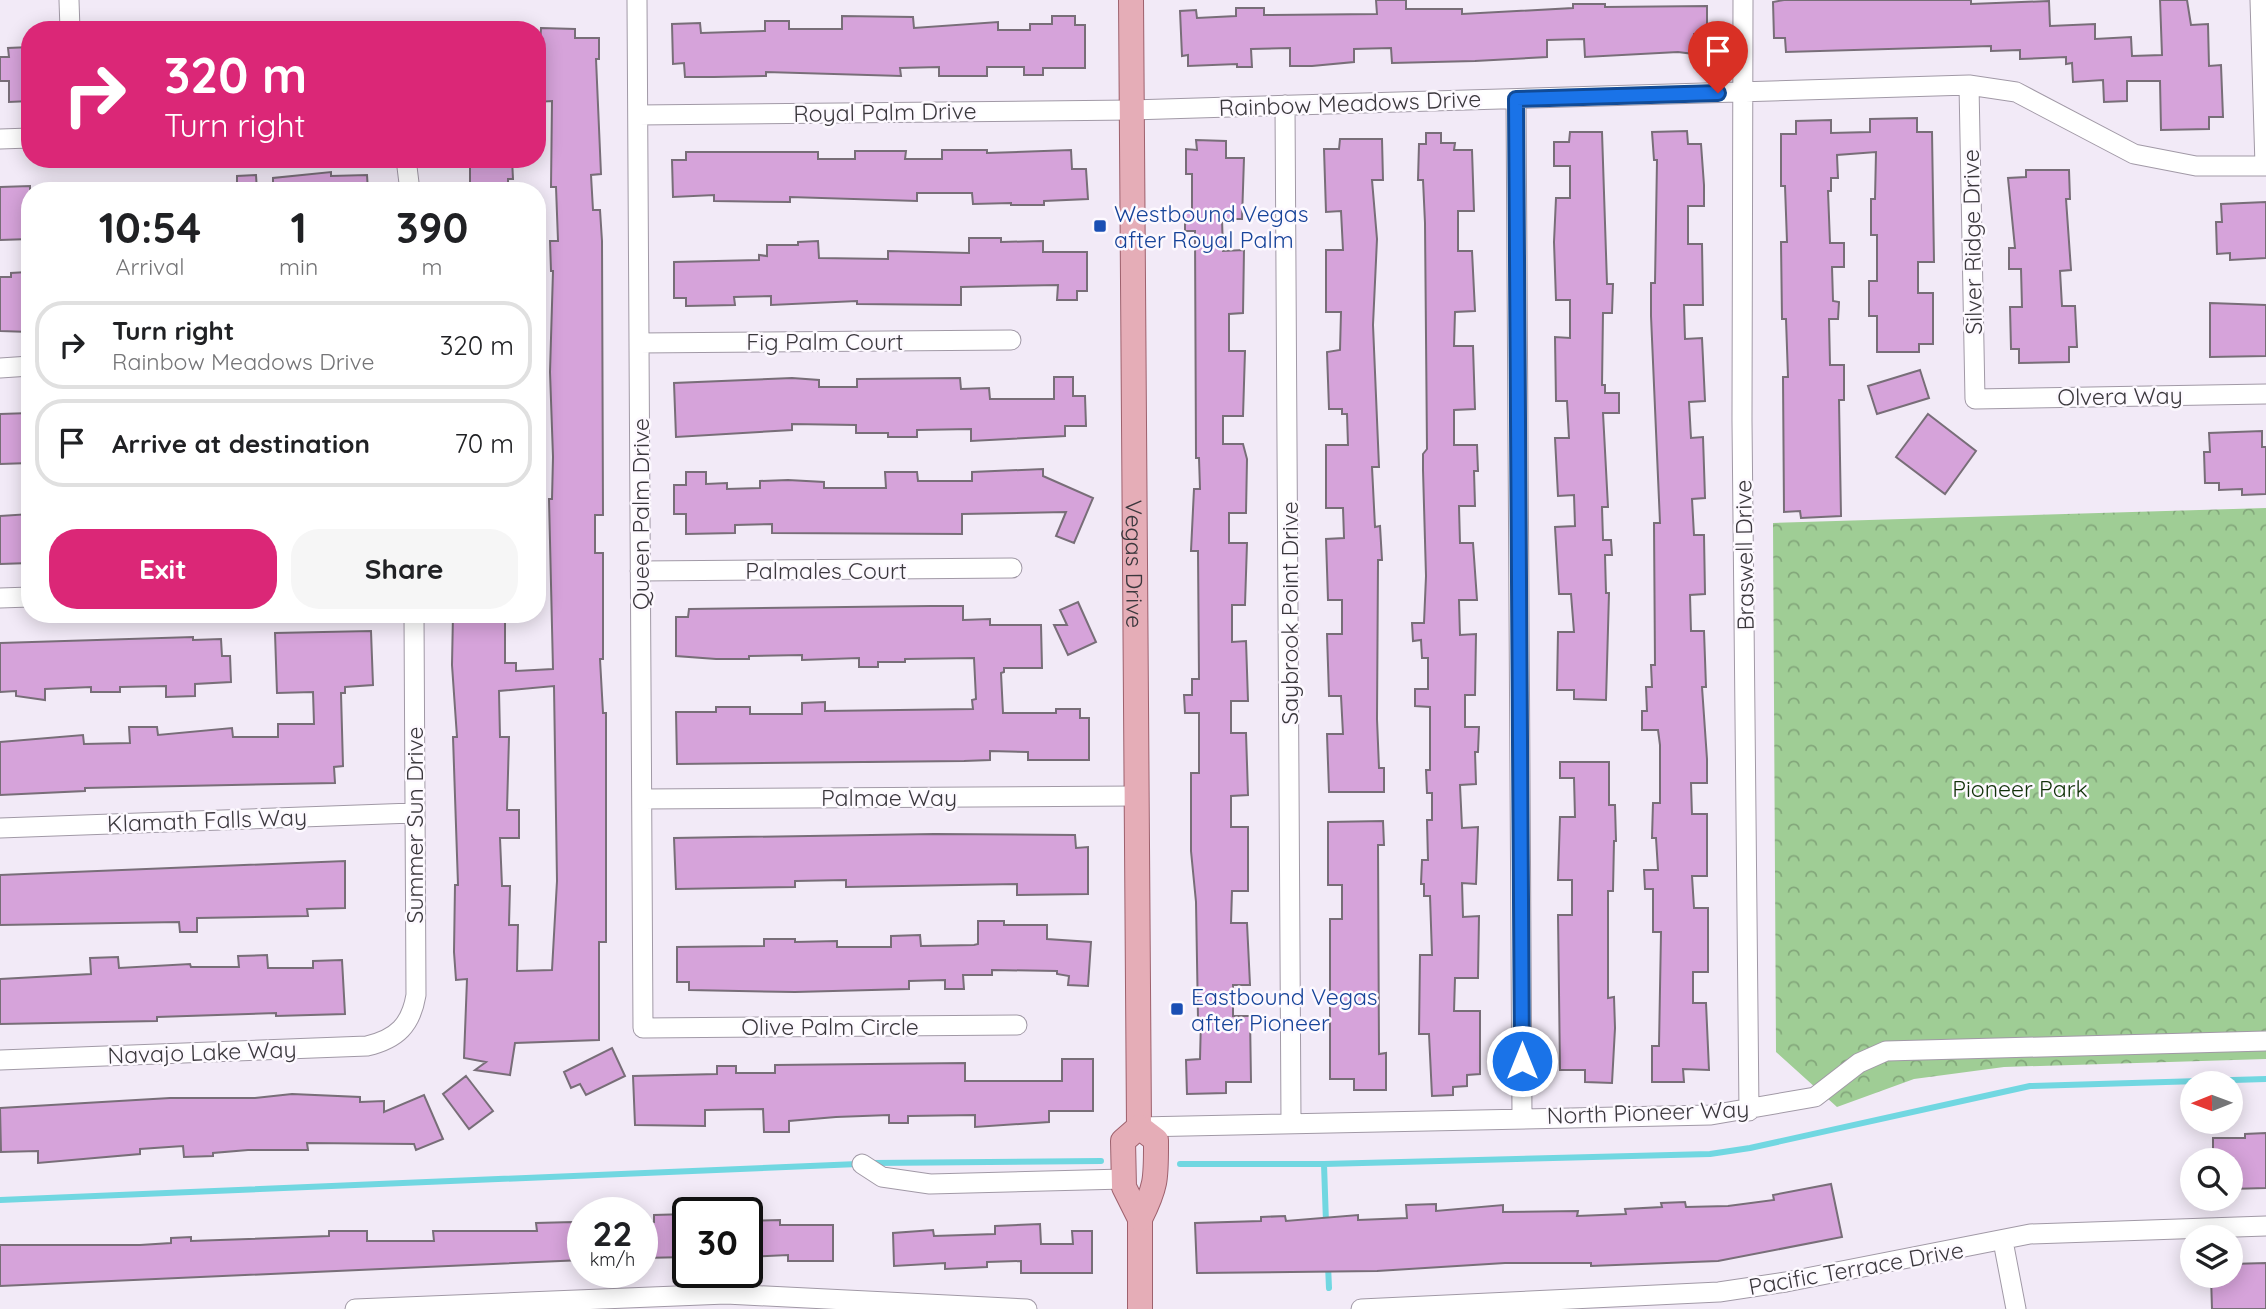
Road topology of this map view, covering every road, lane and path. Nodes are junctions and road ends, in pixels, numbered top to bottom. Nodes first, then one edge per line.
1 (69, 0) edge
2 (637, 0) edge
3 (1131, 0) edge
4 (1743, 0) edge
5 (2260, 0) edge
6 (70, 21) edge
7 (1969, 85) junction
8 (1744, 92) junction
9 (1516, 99) junction
10 (1285, 105) junction
11 (1131, 110) junction
12 (638, 115) junction
13 (21, 138) edge
14 (0, 139) edge
15 (2266, 166) edge
16 (1011, 340) dead end
17 (639, 343) junction
18 (21, 367) edge
19 (0, 368) edge
20 (2266, 394) edge
21 (1975, 398) joint
22 (1012, 568) dead end
23 (640, 571) junction
24 (21, 597) edge
25 (0, 598) edge
26 (414, 623) edge
27 (1137, 796) junction
28 (642, 799) junction
29 (413, 813) junction
30 (0, 828) edge
31 (1017, 1025) dead end
32 (643, 1028) joint
33 (400, 1032) joint
34 (2266, 1041) edge
35 (0, 1059) edge
36 (1749, 1111) junction
37 (1522, 1116) junction
38 (1291, 1121) junction
39 (1139, 1126) junction
40 (862, 1164) dead end
41 (1124, 1179) junction
42 (1140, 1219) junction
43 (2266, 1226) edge
44 (2003, 1241) junction
45 (636, 1303) edge
46 (827, 1305) edge
47 (411, 1308) edge
48 (355, 1309) edge
49 (1008, 1309) edge
50 (1027, 1309) edge
51 (1140, 1309) edge
52 (1361, 1309) edge
53 (2017, 1309) edge

1 - 6 street
2 - 12 street, Queen Palm Drive
3 - 11 main road, Vegas Drive
4 - 8 street, Braswell Drive
5 - 15 street
7 - 8 street, Rainbow Meadows Drive
7 - 15 street, Rainbow Meadows Drive
7 - 21 street, Silver Ridge Drive
8 - 9 street, Rainbow Meadows Drive
8 - 36 street, Braswell Drive
9 - 10 street, Rainbow Meadows Drive
9 - 37 street
10 - 11 street, Rainbow Meadows Drive
10 - 38 street, Saybrook Point Drive
11 - 12 street, Royal Palm Drive
11 - 27 main road, Vegas Drive
12 - 17 street, Queen Palm Drive
13 - 14 street
16 - 17 street, Fig Palm Court
17 - 23 street, Queen Palm Drive
18 - 19 street
20 - 21 street, Olvera Way
22 - 23 street, Palmales Court
23 - 28 street, Queen Palm Drive
24 - 25 street
26 - 29 street, Summer Sun Drive
27 - 28 street, Palmae Way
27 - 39 main road, Vegas Drive
28 - 32 street, Queen Palm Drive
29 - 30 street, Klamath Falls Way
29 - 33 street, Summer Sun Drive
31 - 32 street, Olive Palm Circle
33 - 35 street, Navajo Lake Way
34 - 36 street, North Pioneer Way
36 - 37 street, North Pioneer Way
37 - 38 street, North Pioneer Way
38 - 39 street, North Pioneer Way
39 - 41 main road, Vegas Drive
39 - 42 main road, Vegas Drive
40 - 41 street
41 - 42 main road, Vegas Drive
42 - 51 main road, Vegas Drive
43 - 44 street, Pacific Terrace Drive
44 - 52 street, Pacific Terrace Drive
44 - 53 street
45 - 46 street
45 - 47 street
46 - 49 street
47 - 48 street
49 - 50 street

